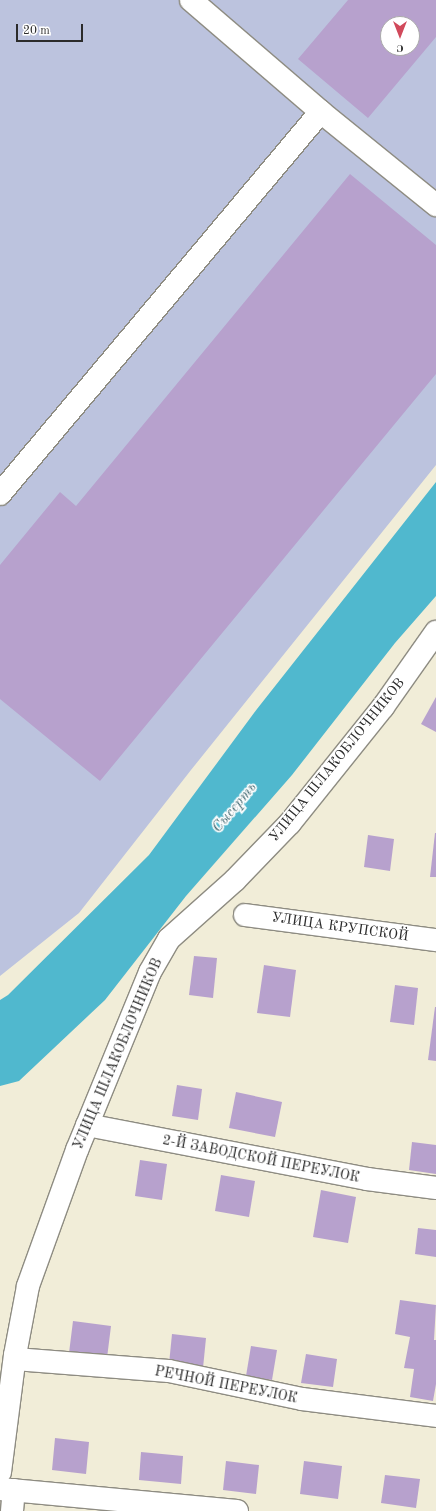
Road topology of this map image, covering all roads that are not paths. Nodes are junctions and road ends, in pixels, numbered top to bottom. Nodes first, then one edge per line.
1 (191, 0) edge
2 (321, 112) junction
3 (436, 205) edge
4 (0, 494) edge
5 (436, 632) edge
6 (245, 915) dead end
7 (436, 940) edge
8 (87, 1125) junction
9 (436, 1188) edge
10 (15, 1359) junction
11 (436, 1416) edge
12 (0, 1472) edge
13 (9, 1497) edge
14 (237, 1511) edge

1 - 2 street
2 - 3 street
2 - 4 street
5 - 8 street, УЛИЦА ШЛАКОБЛОЧНИКОВ
6 - 7 street, УЛИЦА КРУПСКОЙ
8 - 9 street, 2-Й ЗАВОДСКОЙ ПЕРЕУЛОК
8 - 10 street, УЛИЦА ШЛАКОБЛОЧНИКОВ
10 - 11 street, РЕЧНОЙ ПЕРЕУЛОК
10 - 12 street, УЛИЦА ШЛАКОБЛОЧНИКОВ
13 - 14 street

